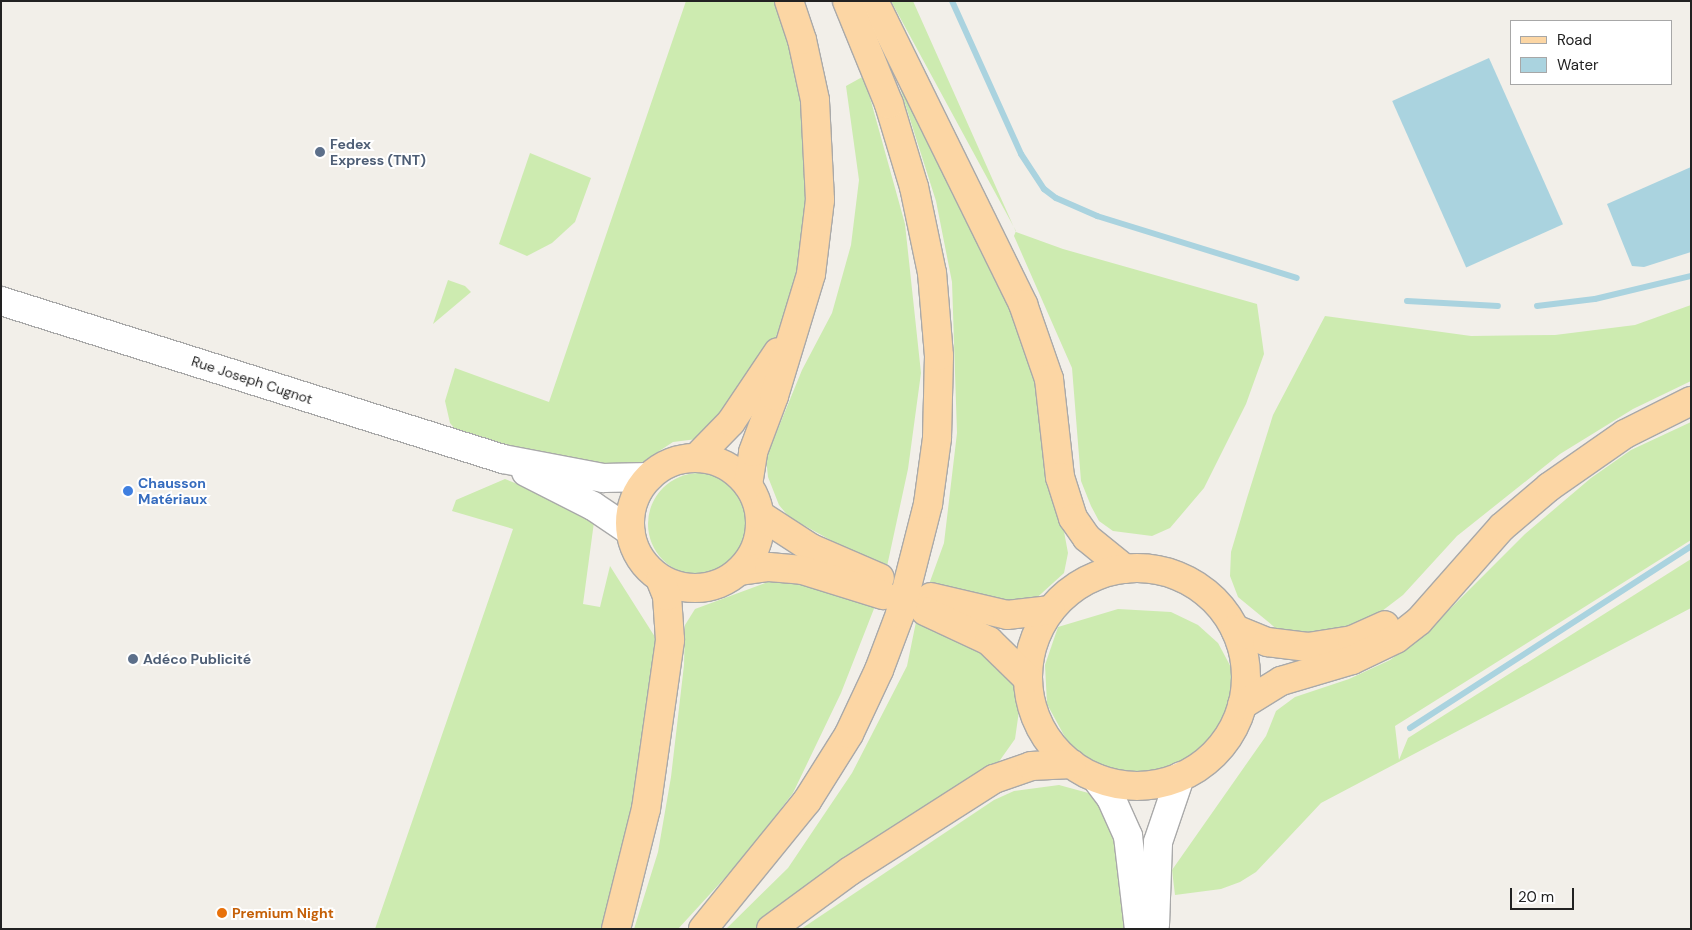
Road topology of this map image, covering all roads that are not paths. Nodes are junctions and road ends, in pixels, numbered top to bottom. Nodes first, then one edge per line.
1 (789, 1) edge
2 (847, 1) edge
3 (874, 1) edge
4 (1, 301) edge
5 (795, 325) junction
6 (1691, 401) edge
7 (696, 458) junction
8 (503, 459) junction
9 (649, 477) junction
10 (748, 485) junction
11 (760, 515) junction
12 (630, 531) junction
13 (1125, 569) junction
14 (740, 570) junction
15 (660, 579) junction
16 (1441, 593) junction
17 (1051, 610) junction
18 (1235, 629) junction
19 (1028, 679) junction
20 (1242, 705) junction
21 (1072, 764) junction
22 (1180, 777) junction
23 (1096, 778) junction
24 (616, 929) edge
25 (703, 929) edge
26 (771, 929) edge
27 (1139, 929) edge
28 (1156, 929) edge

1 - 5 main road
2 - 25 main road
3 - 13 main road
4 - 8 street, Rue Joseph Cugnot
5 - 7 main road
5 - 10 main road
6 - 16 main road
7 - 9 main road
7 - 10 main road
8 - 9 street, Rue Joseph Cugnot
8 - 12 street, Rue Joseph Cugnot
9 - 12 main road
10 - 11 main road
11 - 14 main road
11 - 14 main road
12 - 15 main road
13 - 17 main road
13 - 18 main road
14 - 15 main road
15 - 24 main road
16 - 18 main road
16 - 20 main road
17 - 19 main road
17 - 19 main road
18 - 20 main road
19 - 21 main road
20 - 22 main road
21 - 23 main road
21 - 26 main road
22 - 23 main road
22 - 28 street
23 - 27 street

